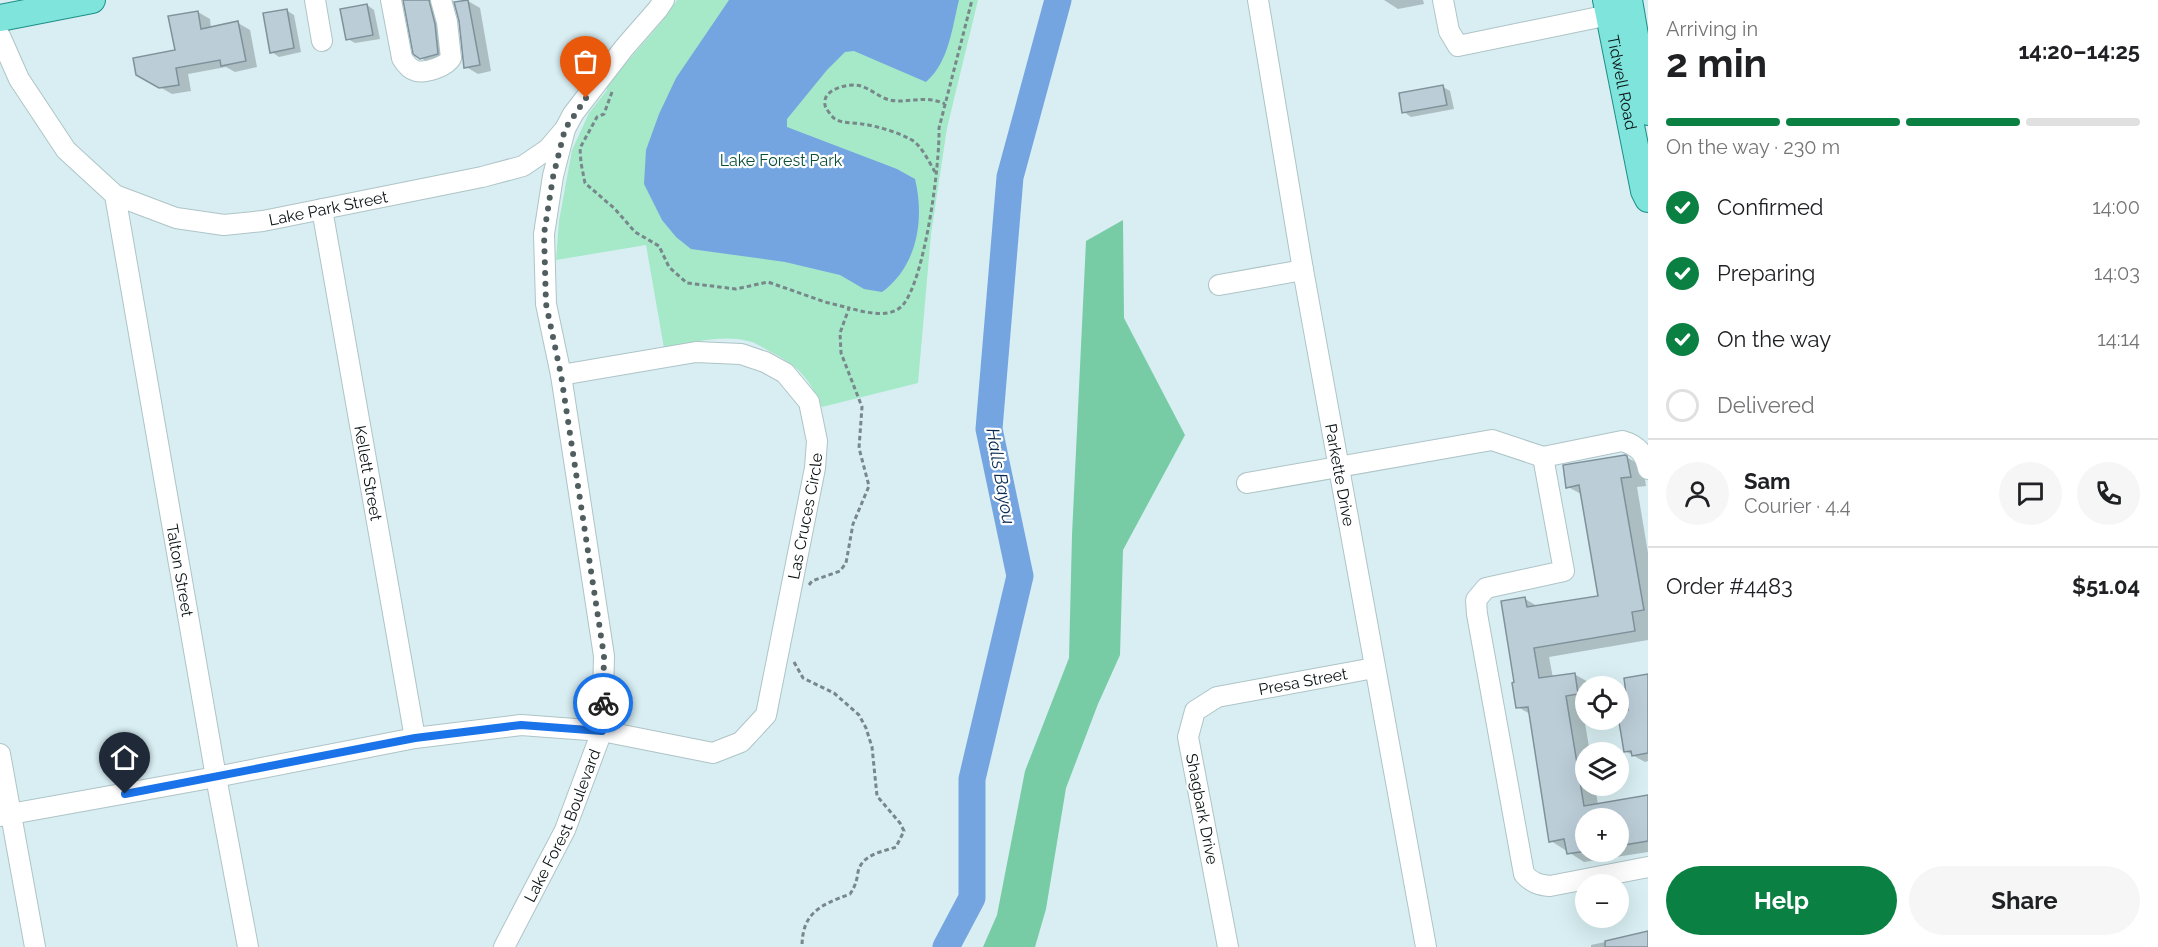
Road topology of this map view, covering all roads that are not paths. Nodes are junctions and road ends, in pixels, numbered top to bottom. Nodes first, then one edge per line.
1 (92, 0) edge
2 (315, 0) edge
3 (391, 0) edge
4 (441, 0) edge
5 (664, 0) edge
6 (1258, 0) edge
7 (1443, 0) edge
8 (1625, 7) edge
9 (0, 18) edge
10 (0, 36) edge
11 (322, 41) dead end
12 (1648, 112) edge
13 (565, 129) junction
14 (115, 195) junction
15 (1648, 199) edge
16 (322, 208) junction
17 (1303, 270) junction
18 (1219, 285) dead end
19 (561, 375) junction
20 (1544, 457) junction
21 (1338, 467) junction
22 (1648, 469) edge
23 (1247, 483) dead end
24 (1374, 668) junction
25 (1231, 695) joint
26 (602, 731) junction
27 (415, 738) junction
28 (0, 754) edge
29 (216, 777) junction
30 (5, 815) edge
31 (1648, 867) edge
32 (35, 947) edge
33 (248, 947) edge
34 (504, 947) edge
35 (1228, 947) edge
36 (1425, 947) edge

1 - 9 main road
2 - 11 street
3 - 4 street
5 - 13 street, Lake Park Street
6 - 17 street, Parkette Drive
7 - 8 street
8 - 12 main road, Tidwell Road
8 - 15 main road, Tidwell Road
10 - 14 street, Lake Park Street
13 - 16 street, Lake Park Street
13 - 19 street, Lake Forest Boulevard
14 - 16 street, Lake Park Street
14 - 29 street, Talton Street
16 - 27 street, Kellett Street
17 - 18 street
17 - 21 street, Parkette Drive
19 - 26 street, Lake Forest Boulevard
19 - 26 street, Las Cruces Circle
20 - 21 street
20 - 22 street
20 - 31 street
21 - 23 street
21 - 24 street, Parkette Drive
24 - 25 street, Presa Street
24 - 36 street, Parkette Drive
25 - 35 street, Shagbark Drive
26 - 27 street, Las Cruces Circle
26 - 34 street, Lake Forest Boulevard
27 - 29 street, Las Cruces Circle
28 - 30 street
29 - 30 street, Las Cruces Circle
29 - 33 street, Talton Street
30 - 32 street

